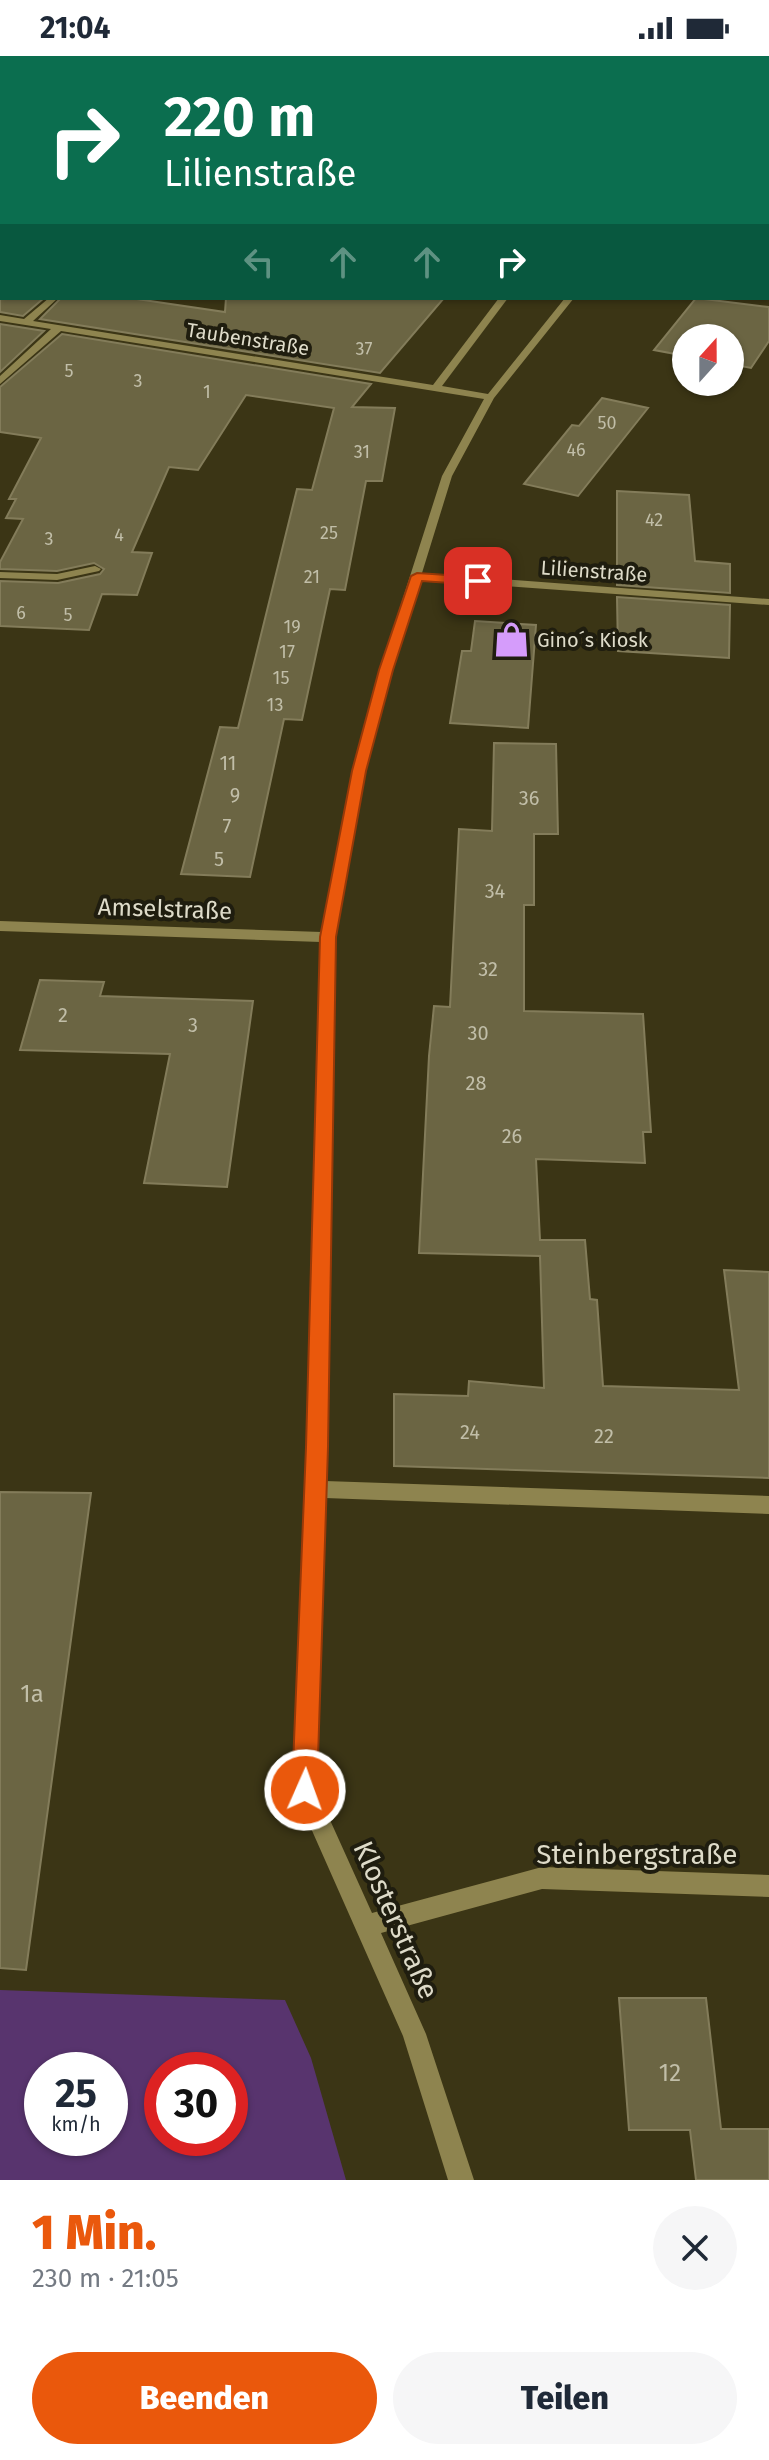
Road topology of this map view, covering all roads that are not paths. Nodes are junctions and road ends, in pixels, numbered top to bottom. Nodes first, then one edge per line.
1 (52, 300) edge
2 (502, 300) edge
3 (568, 300) edge
4 (0, 318) edge
5 (26, 322) junction
6 (59, 327) junction
7 (0, 381) edge
8 (436, 388) junction
9 (490, 397) junction
10 (95, 569) dead end
11 (0, 575) edge
12 (417, 576) junction
13 (769, 602) edge
14 (0, 926) edge
15 (328, 937) junction
16 (314, 1489) junction
17 (769, 1505) edge
18 (769, 1886) edge
19 (366, 1926) junction
20 (461, 2180) edge

1 - 5 street
2 - 8 street
3 - 9 street, Klosterstraße
4 - 5 street, Taubenstraße
5 - 6 street, Taubenstraße
6 - 7 street
6 - 8 street, Taubenstraße
8 - 9 street, Taubenstraße
9 - 12 street, Klosterstraße
10 - 11 street
12 - 13 street, Lilienstraße
12 - 15 street, Klosterstraße
14 - 15 street, Amselstraße
15 - 16 street, Klosterstraße
16 - 17 street
16 - 19 street, Klosterstraße
18 - 19 street, Steinbergstraße
19 - 20 street, Klosterstraße

